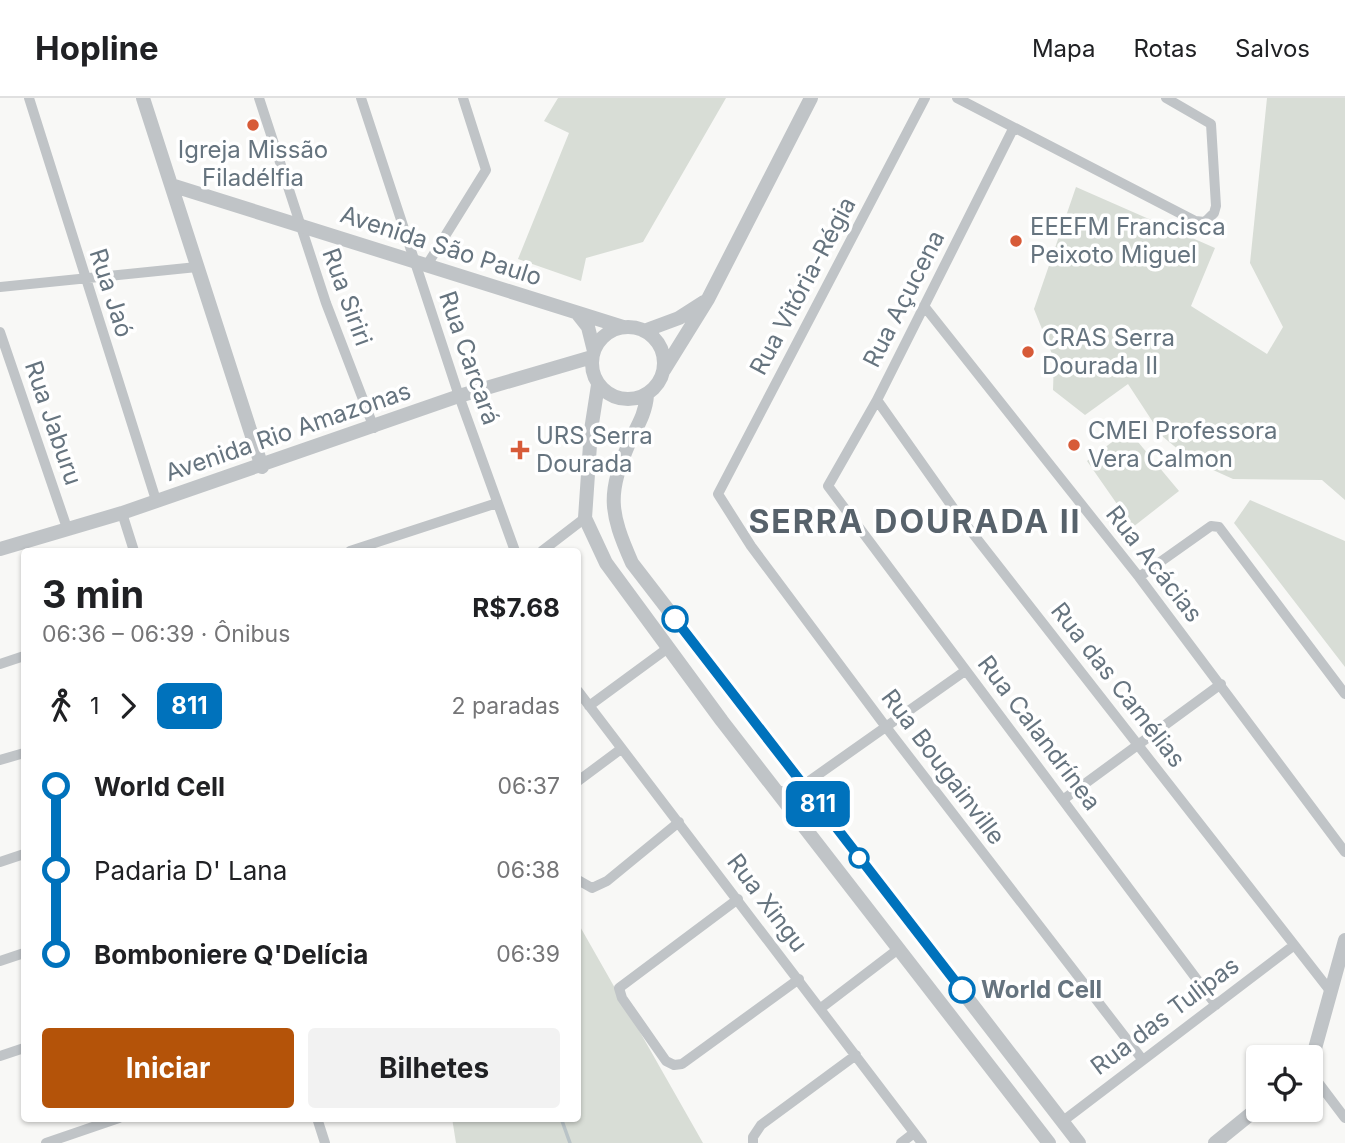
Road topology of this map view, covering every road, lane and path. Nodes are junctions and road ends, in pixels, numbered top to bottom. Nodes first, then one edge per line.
1 (29, 98) edge
2 (144, 98) edge
3 (259, 98) edge
4 (361, 98) edge
5 (463, 98) edge
6 (811, 98) edge
7 (925, 98) edge
8 (957, 98) edge
9 (1166, 98) edge
10 (1013, 129) junction
11 (171, 185) junction
12 (299, 224) junction
13 (420, 263) junction
14 (197, 267) junction
15 (84, 278) junction
16 (0, 287) edge
17 (708, 299) junction
18 (924, 306) junction
19 (578, 313) junction
20 (623, 327) junction
21 (644, 331) junction
22 (0, 332) edge
23 (593, 354) junction
24 (664, 370) junction
25 (598, 385) junction
26 (648, 395) junction
27 (459, 397) junction
28 (877, 400) junction
29 (374, 428) junction
30 (262, 467) junction
31 (828, 486) joint
32 (718, 494) joint
33 (156, 500) junction
34 (498, 503) junction
35 (122, 513) junction
36 (585, 518) junction
37 (67, 528) junction
38 (133, 548) edge
39 (359, 548) edge
40 (514, 548) edge
41 (546, 548) edge
42 (0, 549) edge
43 (1139, 577) junction
44 (668, 648) junction
45 (21, 657) edge
46 (0, 664) edge
47 (965, 671) junction
48 (1221, 684) junction
49 (1345, 694) edge
50 (581, 695) edge
51 (589, 706) junction
52 (886, 727) junction
53 (1138, 743) junction
54 (621, 749) junction
55 (21, 754) edge
56 (0, 760) edge
57 (581, 780) edge
58 (803, 786) junction
59 (777, 791) junction
60 (1064, 799) junction
61 (679, 822) junction
62 (1345, 852) edge
63 (21, 855) edge
64 (0, 862) edge
65 (581, 882) edge
66 (850, 885) junction
67 (884, 889) junction
68 (737, 899) junction
69 (1345, 940) edge
70 (1293, 946) junction
71 (897, 950) junction
72 (21, 954) edge
73 (0, 961) edge
74 (799, 979) junction
75 (1331, 992) junction
76 (1216, 1005) junction
77 (821, 1008) junction
78 (952, 1019) junction
79 (989, 1026) junction
80 (1316, 1045) edge
81 (975, 1047) junction
82 (1006, 1048) junction
83 (21, 1049) edge
84 (856, 1055) junction
85 (0, 1056) edge
86 (1142, 1059) junction
87 (1323, 1089) edge
88 (1246, 1118) edge
89 (1345, 1118) edge
90 (1063, 1121) junction
91 (108, 1122) edge
92 (318, 1122) edge
93 (914, 1133) junction
94 (46, 1143) edge
95 (325, 1143) edge
96 (753, 1143) edge
97 (901, 1143) edge
98 (922, 1143) edge
99 (1049, 1143) edge
100 (1079, 1143) edge
101 (1214, 1143) edge

1 - 15 street, Rua Jaó
2 - 11 street
3 - 12 street, Rua Siriri
4 - 13 street, Rua Carcará
5 - 13 street
6 - 17 street
7 - 32 street, Rua Vitória-Régia
8 - 10 street
9 - 10 street
10 - 18 street, Rua Açucena
11 - 12 street, Avenida São Paulo
11 - 14 street
12 - 13 street, Avenida São Paulo
12 - 29 street, Rua Siriri
13 - 19 street, Avenida São Paulo
13 - 27 street, Rua Carcará
14 - 15 street
14 - 30 street
15 - 16 street
15 - 33 street, Rua Jaó
17 - 21 street
17 - 24 street
18 - 28 street, Rua Açucena
18 - 43 street, Rua Acácias
19 - 20 street, Avenida São Paulo
19 - 23 street
20 - 21 street
20 - 23 street
21 - 24 street
22 - 37 street, Rua Jaburu
23 - 25 street
23 - 27 street, Avenida Rio Amazonas
24 - 26 street
25 - 26 street
25 - 36 street
26 - 58 street
27 - 29 street, Avenida Rio Amazonas
27 - 34 street, Rua Carcará
28 - 31 street, Rua Açucena
28 - 53 street, Rua das Camélias
29 - 30 street, Avenida Rio Amazonas
30 - 33 street, Avenida Rio Amazonas
31 - 47 street, Rua Calandrínea
32 - 52 street, Rua Bougainville
33 - 35 street, Avenida Rio Amazonas
34 - 39 street
34 - 40 street, Rua Carcará
35 - 37 street, Avenida Rio Amazonas
35 - 38 street
36 - 41 street
36 - 44 street
37 - 42 street, Avenida Rio Amazonas
43 - 48 street, Rua Acácias
43 - 49 street
44 - 51 street
44 - 59 street
45 - 46 street
47 - 52 street
47 - 60 street, Rua Calandrínea
48 - 53 street
48 - 62 street, Rua Acácias
50 - 51 street, Rua Xingu
51 - 54 street, Rua Xingu
52 - 58 street
52 - 86 street, Rua Bougainville
53 - 60 street
53 - 70 street, Rua das Camélias
54 - 57 street
54 - 61 street, Rua Xingu
55 - 56 street
58 - 59 street
58 - 67 street
59 - 66 street
60 - 76 street, Rua Calandrínea
61 - 65 street
61 - 68 street, Rua Xingu
63 - 64 street
66 - 67 street
66 - 71 street
67 - 79 street
68 - 74 street, Rua Xingu
68 - 74 street
69 - 75 street
70 - 75 street, Rua das Camélias
70 - 76 street, Rua das Tulipas
71 - 77 street
71 - 78 street
72 - 73 street
74 - 77 street, Rua Xingu
75 - 80 street
76 - 86 street, Rua das Tulipas
77 - 84 street, Rua Xingu
78 - 79 street
78 - 81 street
79 - 82 street
81 - 82 street
81 - 99 street
82 - 90 street
83 - 85 street
84 - 93 street, Rua Xingu
84 - 96 street
86 - 90 street, Rua das Tulipas
87 - 89 street
88 - 101 street
90 - 100 street
91 - 94 street
92 - 95 street
93 - 97 street
93 - 98 street, Rua Xingu

